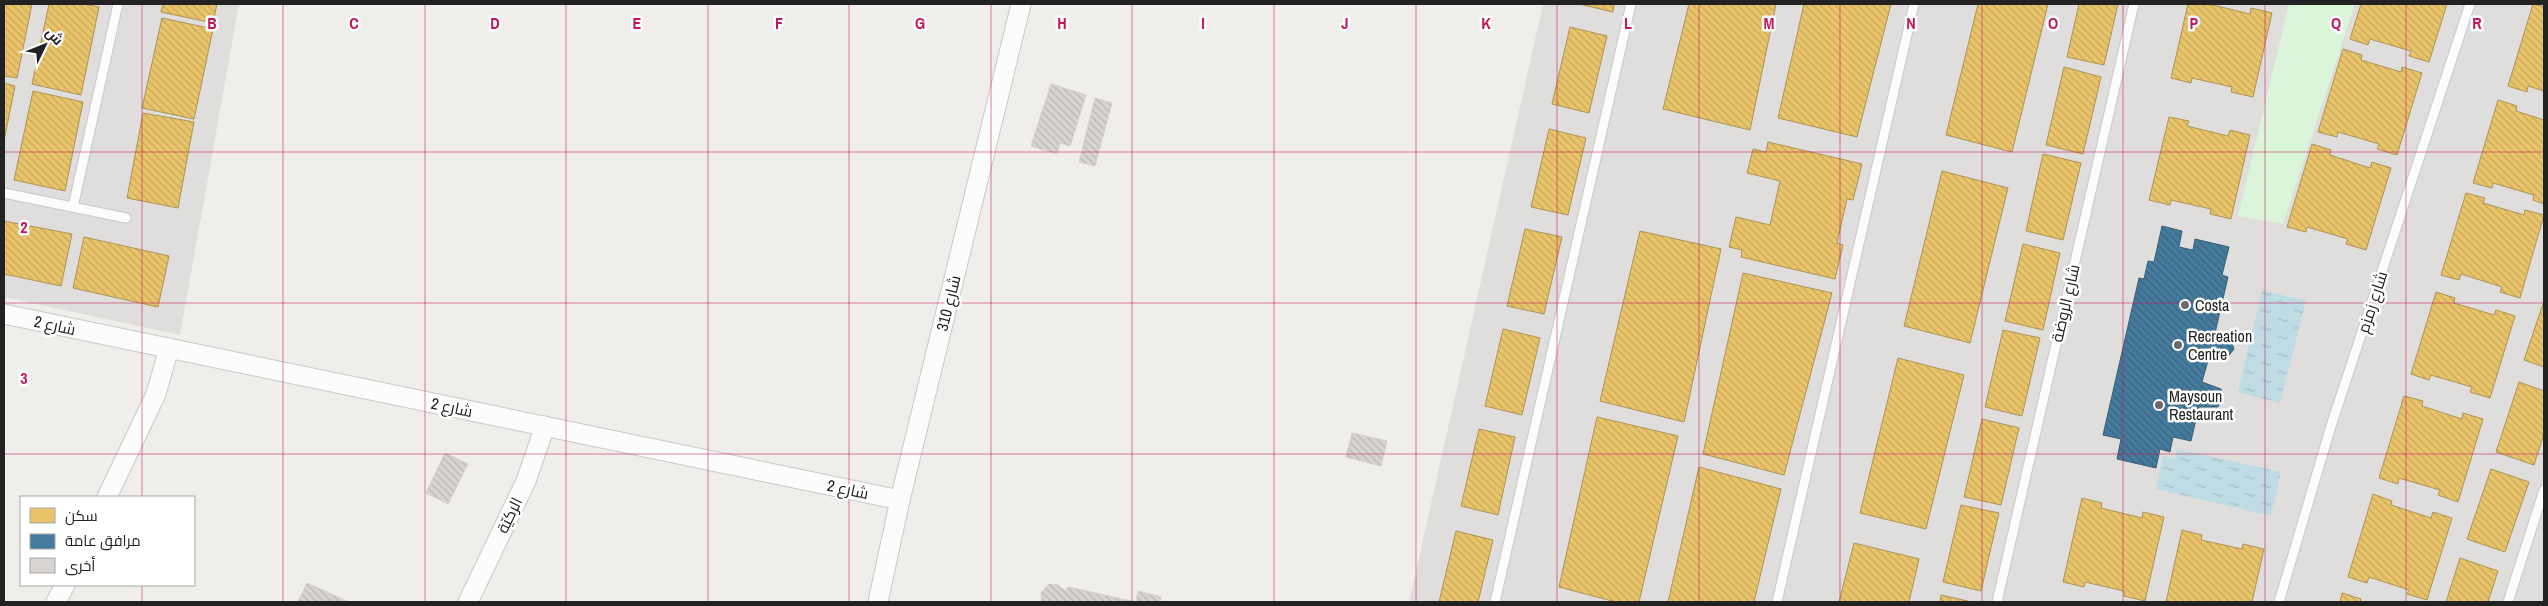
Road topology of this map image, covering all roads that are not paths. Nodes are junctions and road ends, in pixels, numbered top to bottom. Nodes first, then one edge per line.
1 (118, 4) edge
2 (1021, 4) edge
3 (1631, 4) edge
4 (1914, 4) edge
5 (2134, 4) edge
6 (2470, 4) edge
7 (4, 192) edge
8 (73, 207) junction
9 (126, 218) dead end
10 (4, 314) edge
11 (170, 348) junction
12 (545, 426) junction
13 (2544, 490) edge
14 (107, 496) edge
15 (900, 500) junction
16 (64, 586) edge
17 (56, 602) edge
18 (468, 602) edge
19 (878, 602) edge
20 (1495, 602) edge
21 (1777, 602) edge
22 (1997, 602) edge
23 (2280, 602) edge
24 (2508, 602) edge

1 - 8 lane
2 - 15 street, شارع 310
3 - 20 lane
4 - 21 lane
5 - 22 lane, شارع الروضة
6 - 23 lane, شارع زمزم
7 - 8 lane
8 - 9 lane
10 - 11 street, شارع 2
11 - 12 street, شارع 2
11 - 14 street
12 - 15 street, شارع 2
12 - 18 street, الركيّة
13 - 24 lane
15 - 19 street, شارع 310
16 - 17 street

